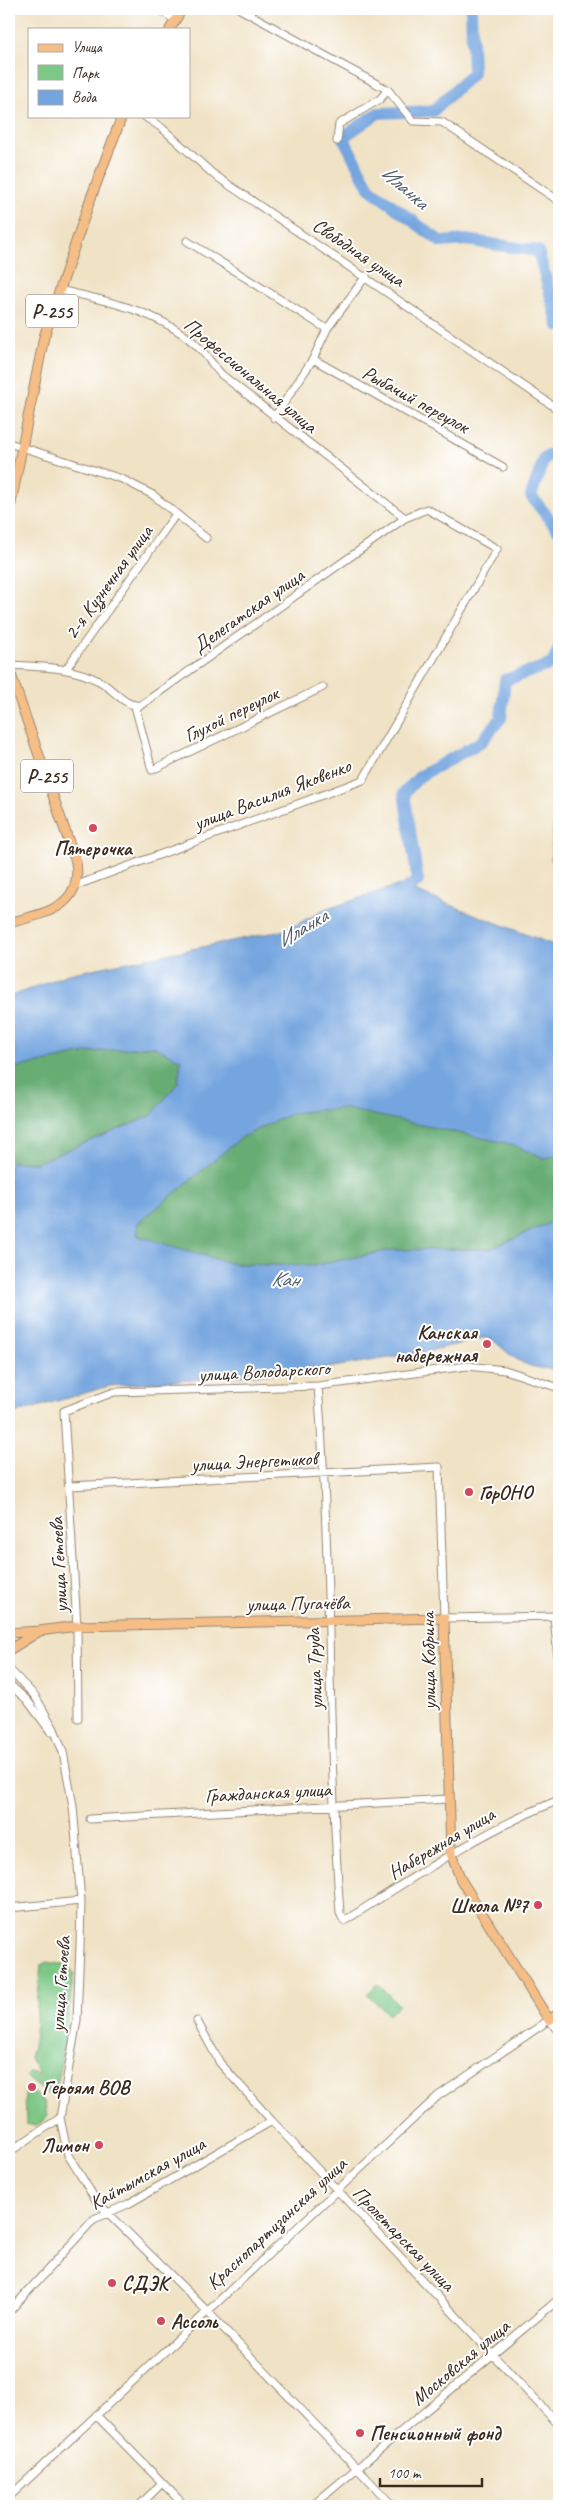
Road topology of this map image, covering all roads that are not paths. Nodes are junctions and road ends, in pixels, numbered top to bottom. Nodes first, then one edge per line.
1 (159, 9) edge
2 (182, 9) edge
3 (240, 9) edge
4 (175, 20) junction
5 (171, 28) edge
6 (388, 90) junction
7 (121, 118) edge
8 (147, 118) edge
9 (337, 141) dead end
10 (559, 201) edge
11 (187, 241) dead end
12 (366, 276) junction
13 (59, 290) junction
14 (327, 329) junction
15 (313, 359) junction
16 (559, 410) edge
17 (274, 418) junction
18 (9, 443) edge
19 (22, 446) junction
20 (503, 467) dead end
21 (9, 513) edge
22 (176, 514) junction
23 (405, 518) junction
24 (206, 538) dead end
25 (497, 549) joint
26 (9, 667) edge
27 (66, 669) junction
28 (323, 687) dead end
29 (135, 706) junction
30 (77, 885) junction
31 (9, 923) edge
32 (318, 1386) junction
33 (559, 1388) edge
34 (64, 1411) joint
35 (439, 1467) joint
36 (325, 1473) junction
37 (70, 1486) junction
38 (556, 1616) edge
39 (444, 1618) junction
40 (328, 1620) junction
41 (77, 1626) junction
42 (39, 1632) junction
43 (9, 1633) edge
44 (9, 1650) edge
45 (9, 1669) edge
46 (559, 1669) edge
47 (9, 1684) edge
48 (78, 1718) dead end
49 (60, 1745) junction
50 (448, 1799) junction
51 (559, 1800) edge
52 (334, 1805) junction
53 (90, 1819) dead end
54 (451, 1854) junction
55 (80, 1901) junction
56 (9, 1908) edge
57 (344, 1921) joint
58 (559, 2013) edge
59 (549, 2020) junction
60 (197, 2021) dead end
61 (559, 2032) edge
62 (60, 2118) junction
63 (272, 2122) junction
64 (9, 2152) edge
65 (336, 2191) junction
66 (107, 2212) junction
67 (559, 2299) edge
68 (9, 2312) edge
69 (208, 2312) junction
70 (494, 2355) junction
71 (96, 2415) junction
72 (559, 2425) edge
73 (358, 2469) junction
74 (162, 2483) junction
75 (9, 2497) edge
76 (138, 2506) edge
77 (185, 2506) edge
78 (312, 2506) edge
79 (394, 2506) edge

1 - 4 street
2 - 4 main road
3 - 6 street
4 - 5 main road
6 - 9 street
6 - 10 street
7 - 13 main road, Р-255
8 - 12 street, Свободная улица
11 - 14 street
12 - 14 street
12 - 16 street, Свободная улица
13 - 17 street, Профессиональная улица
13 - 19 main road, Р-255
14 - 15 street
15 - 17 street
15 - 20 street, Рыбачий переулок
17 - 23 street, Профессиональная улица
18 - 19 street
19 - 21 main road, Р-255
19 - 22 street
22 - 24 street
22 - 27 street, 2-я Кузнечная улица
23 - 25 street, Делегатская улица
23 - 29 street, Делегатская улица
25 - 30 street, улица Василия Яковенко
26 - 27 street
26 - 30 main road, Р-255
27 - 29 street
28 - 29 street, Глухой переулок
30 - 31 main road
32 - 33 street, улица Володарского
32 - 34 street, улица Володарского
32 - 36 street, улица Труда
34 - 37 street, улица Гетоева
35 - 36 street, улица Энергетиков
35 - 39 street, улица Кобрина
36 - 37 street, улица Энергетиков
36 - 40 street, улица Труда
37 - 41 street, улица Гетоева
38 - 39 street, улица Пугачёва
38 - 46 street
39 - 40 main road, улица Пугачёва
39 - 50 main road, улица Кобрина
40 - 41 main road, улица Пугачёва
40 - 52 street, улица Труда
41 - 42 main road, улица Пугачёва
41 - 48 street, улица Гетоева
42 - 43 main road
42 - 44 main road
45 - 49 street
47 - 49 street
49 - 55 street, улица Гетоева
50 - 52 street, Гражданская улица
50 - 54 main road, улица Кобрина
51 - 54 street, Набережная улица
52 - 53 street, Гражданская улица
52 - 57 street, улица Труда
54 - 57 street, Набережная улица
54 - 59 main road, улица Кобрина
55 - 56 street
55 - 62 street, улица Гетоева
58 - 59 main road, Краснопартизанская улица
59 - 61 street
59 - 65 street, Краснопартизанская улица
60 - 63 street, Пролетарская улица
62 - 64 street
62 - 66 street, улица Гетоева
63 - 65 street, Пролетарская улица
63 - 66 street, Кайтымская улица
65 - 69 street, Краснопартизанская улица
65 - 70 street, Пролетарская улица
66 - 68 street, Кайтымская улица
66 - 69 street, улица Гетоева
67 - 70 street, Московская улица
69 - 71 street, Краснопартизанская улица
69 - 73 street, улица Гетоева
70 - 72 street, Пролетарская улица
70 - 73 street, Московская улица
71 - 74 street
71 - 75 street, Краснопартизанская улица
73 - 78 street, Московская улица
73 - 79 street, улица Гетоева
74 - 76 street
74 - 77 street

